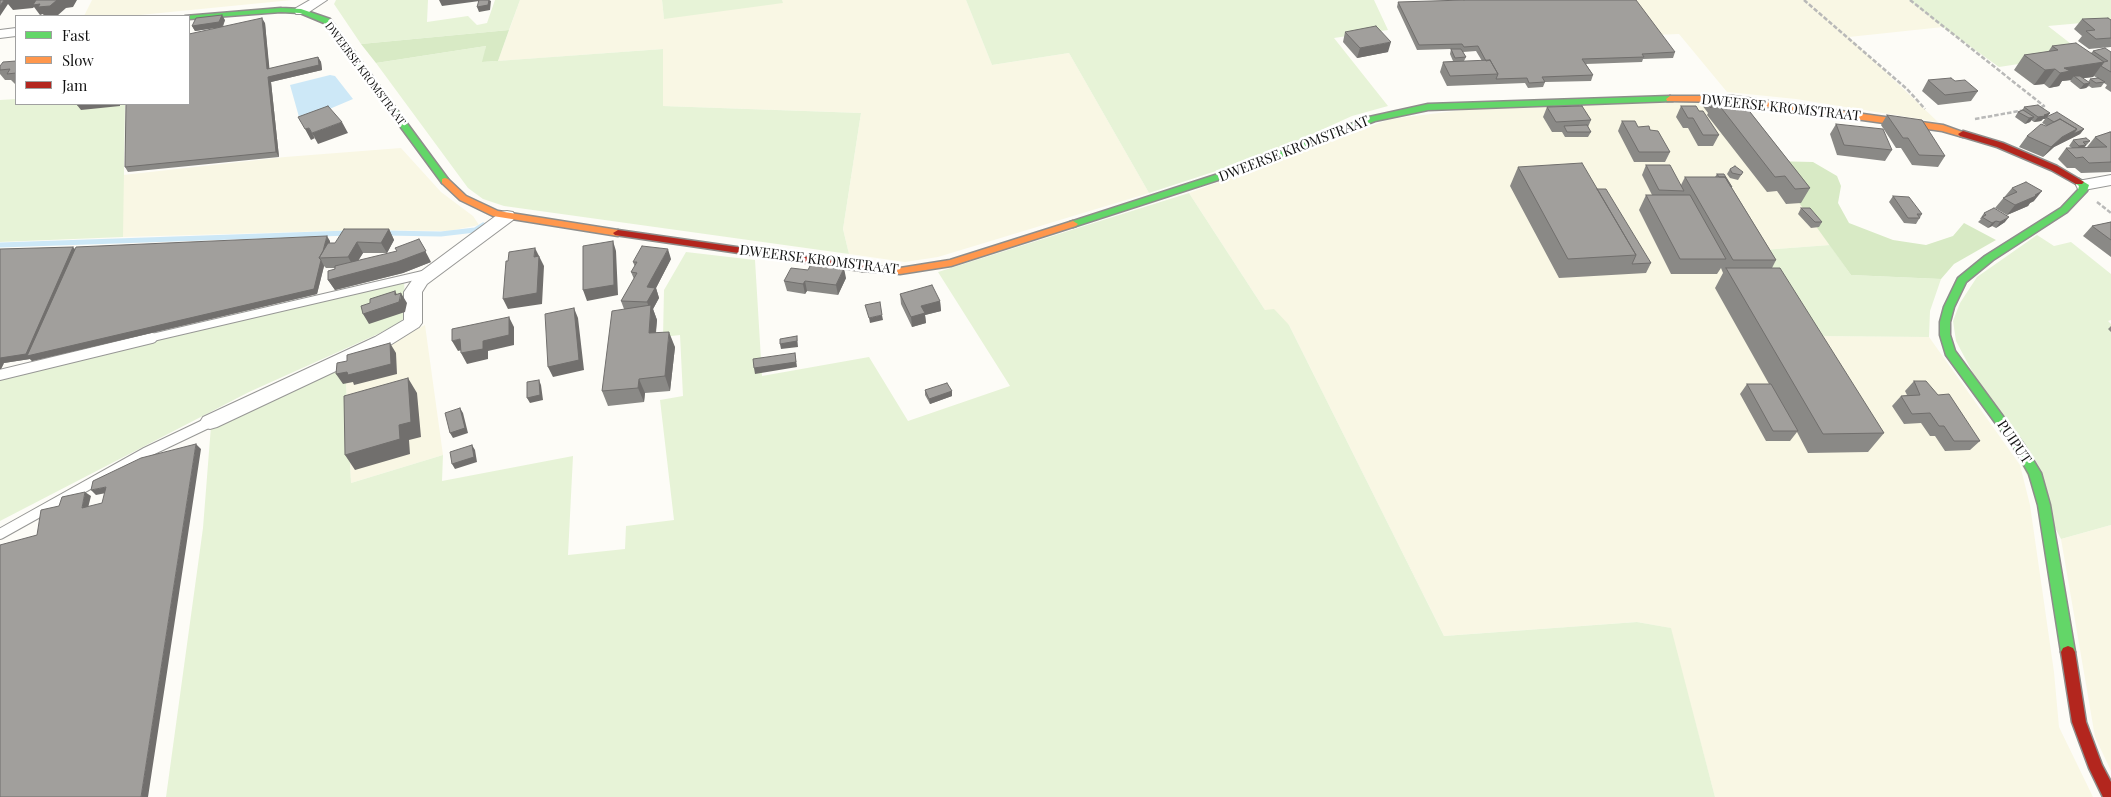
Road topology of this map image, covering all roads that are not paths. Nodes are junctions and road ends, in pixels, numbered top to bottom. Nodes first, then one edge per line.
1 (320, 0) edge
2 (301, 11) junction
3 (190, 17) edge
4 (15, 32) edge
5 (0, 34) edge
6 (2111, 180) edge
7 (2084, 185) junction
8 (507, 216) junction
9 (432, 272) junction
10 (0, 375) edge
11 (210, 422) joint
12 (0, 534) edge
13 (2111, 797) edge

1 - 2 street
2 - 3 street, DWEERSE KROMSTRAAT
2 - 8 street, DWEERSE KROMSTRAAT
4 - 5 street
6 - 7 street
7 - 8 street, DWEERSE KROMSTRAAT
7 - 13 street, PUIPUT
8 - 9 street
9 - 10 lane
9 - 11 street
11 - 12 lane

